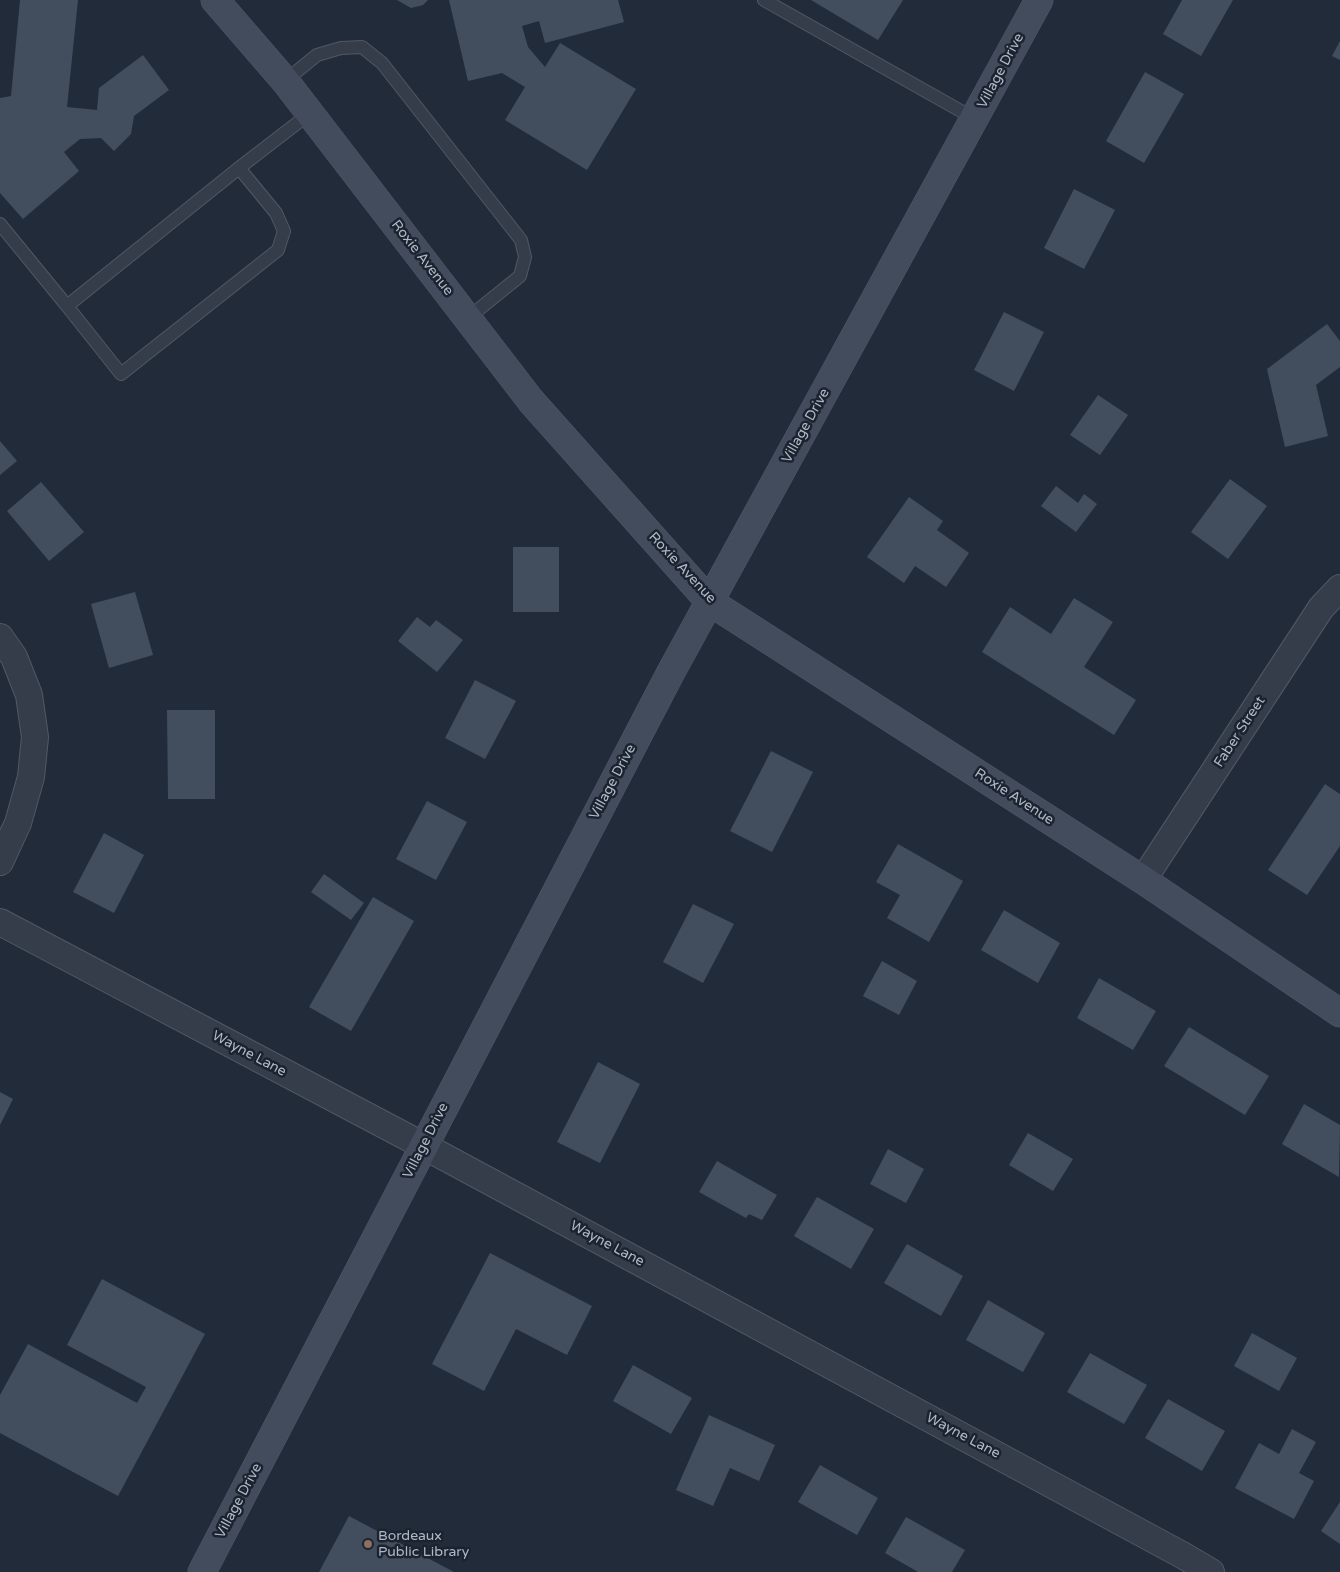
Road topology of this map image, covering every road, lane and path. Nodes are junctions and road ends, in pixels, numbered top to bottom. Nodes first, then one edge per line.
1 (215, 0) edge
2 (764, 0) edge
3 (1039, 0) edge
4 (285, 81) junction
5 (309, 114) junction
6 (975, 119) junction
7 (239, 168) junction
8 (0, 224) edge
9 (67, 306) junction
10 (468, 318) junction
11 (1340, 588) edge
12 (710, 602) junction
13 (0, 637) edge
14 (0, 862) edge
15 (1143, 880) junction
16 (0, 922) edge
17 (1340, 1013) edge
18 (424, 1146) junction
19 (202, 1572) edge
20 (1210, 1572) edge

1 - 4 main road, Roxie Avenue
2 - 6 lane
3 - 6 main road, Village Drive
4 - 5 main road, Roxie Avenue
4 - 10 lane
5 - 7 lane
5 - 10 main road, Roxie Avenue
6 - 12 main road, Village Drive
7 - 9 lane
7 - 9 lane
8 - 9 lane
10 - 12 main road, Roxie Avenue
11 - 15 street, Faber Street
12 - 15 main road, Roxie Avenue
12 - 18 main road, Village Drive
13 - 14 street
15 - 17 main road, Roxie Avenue
16 - 18 street, Wayne Lane
18 - 19 main road, Village Drive
18 - 20 street, Wayne Lane

